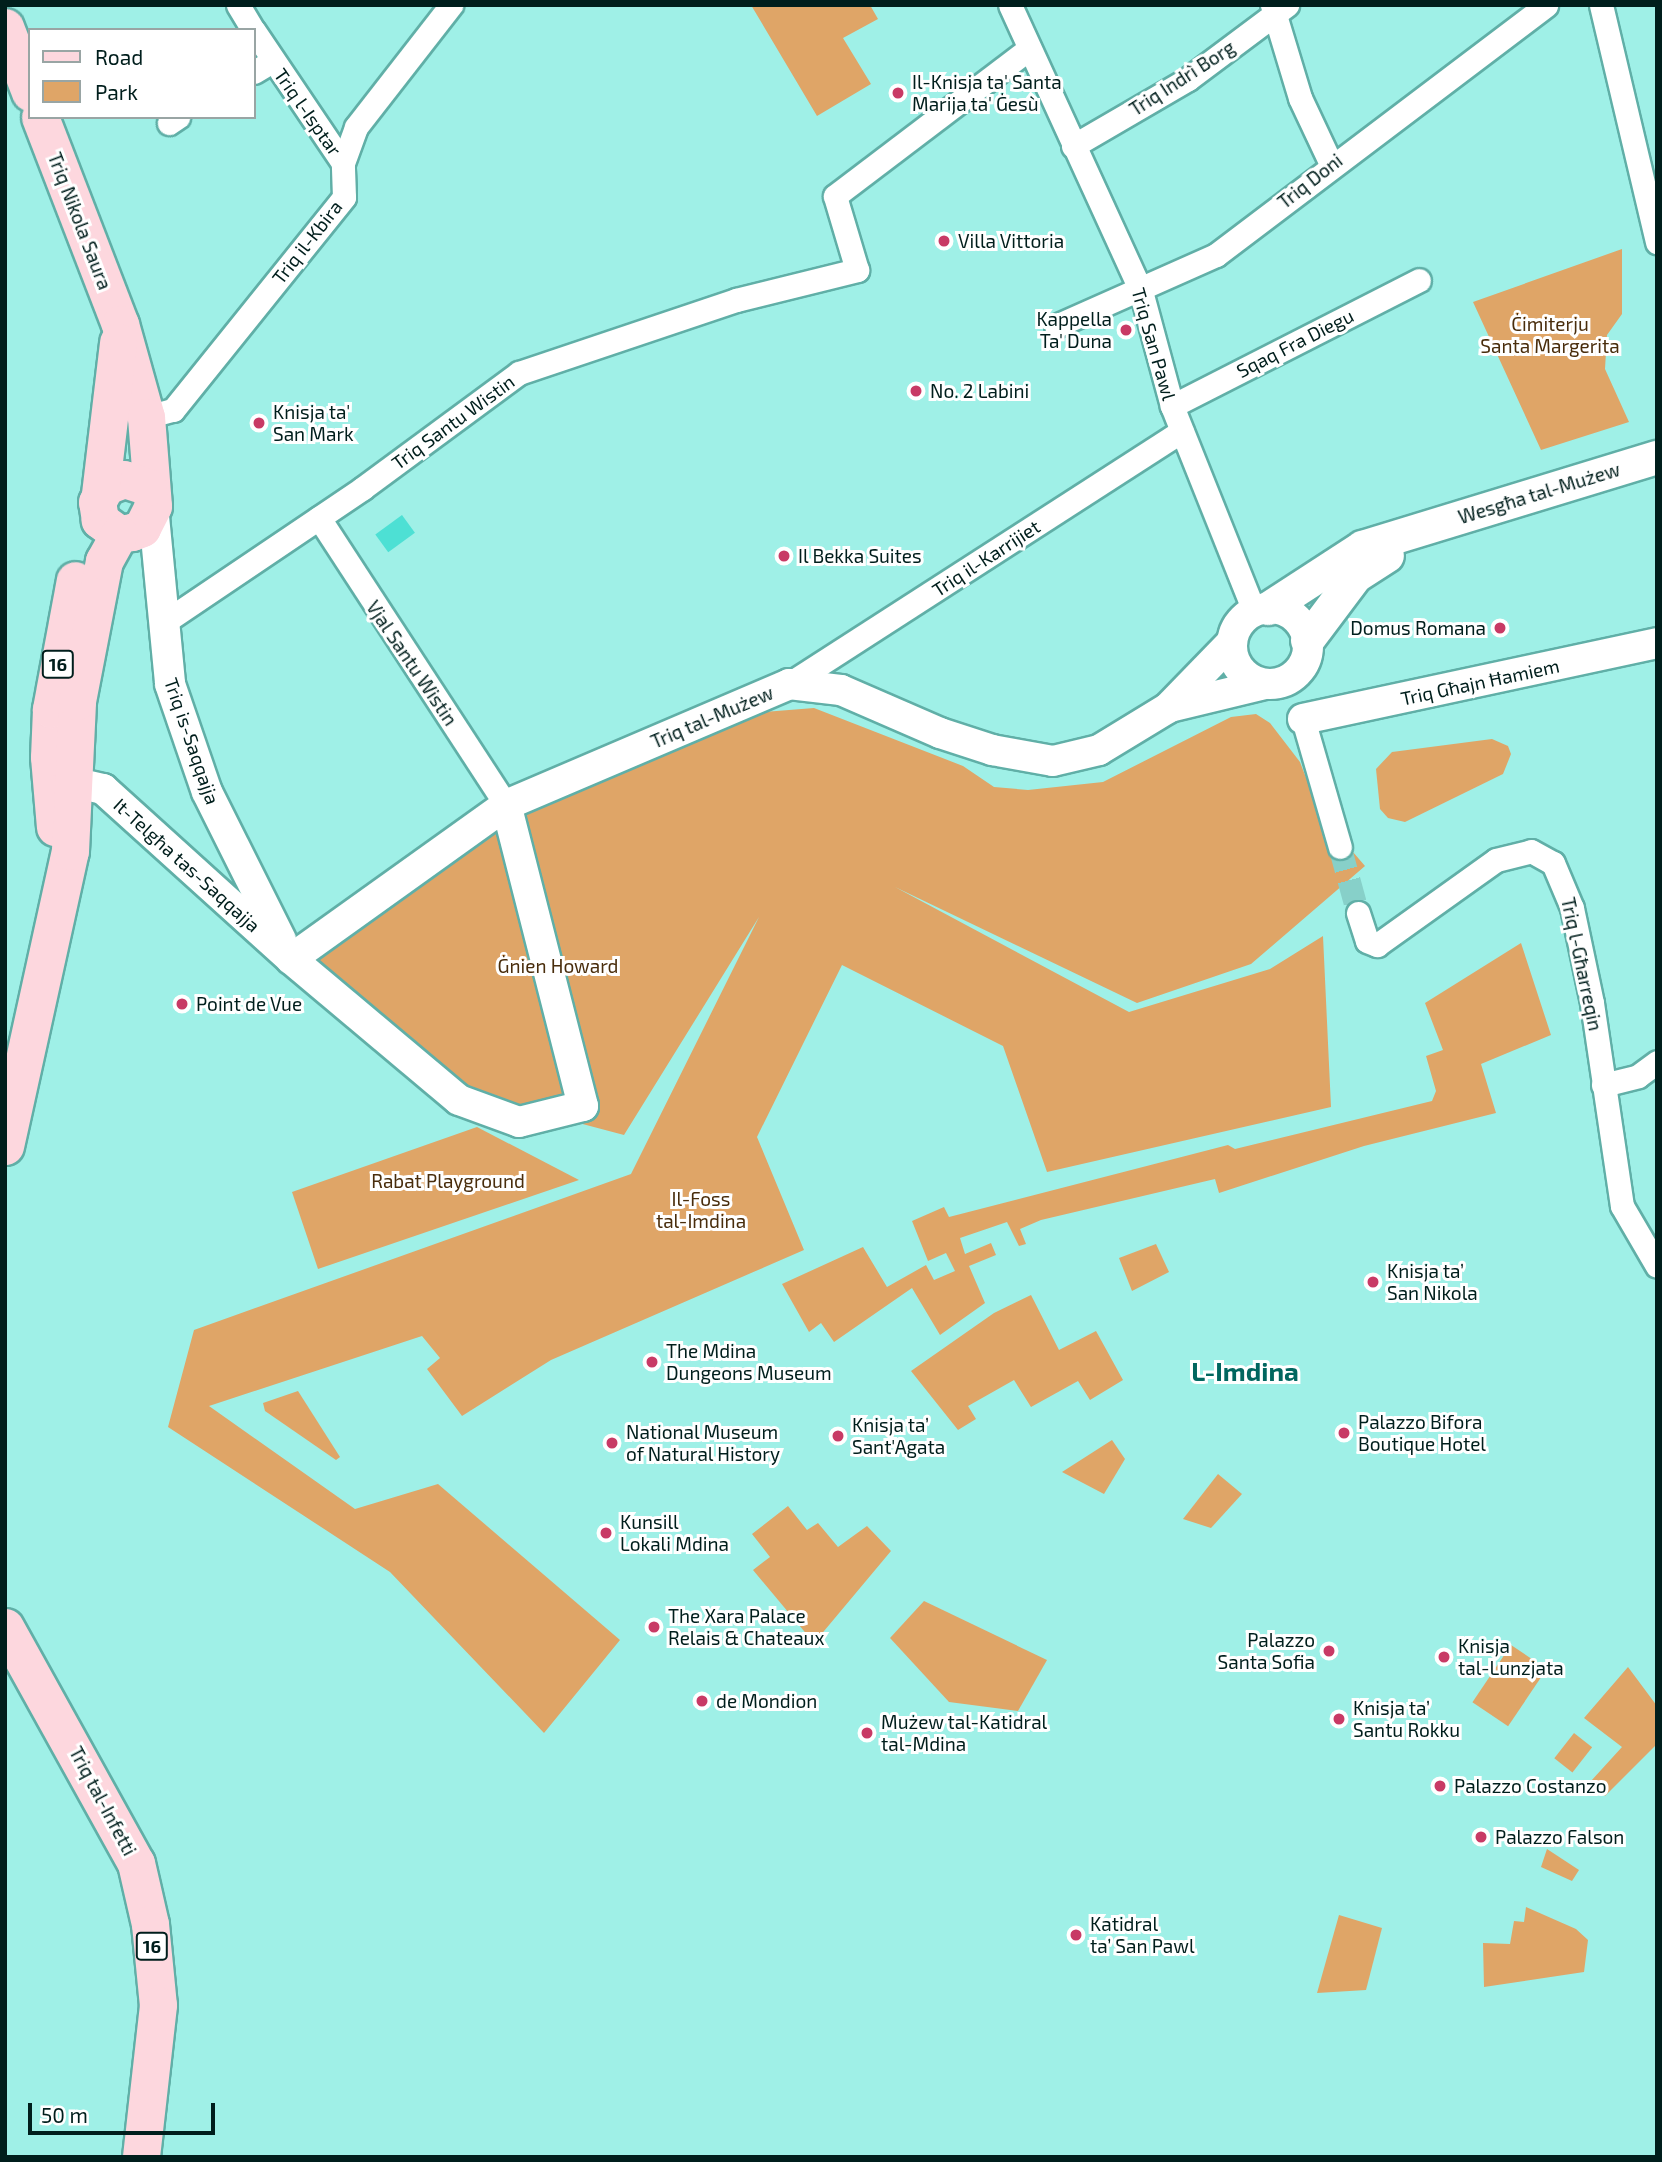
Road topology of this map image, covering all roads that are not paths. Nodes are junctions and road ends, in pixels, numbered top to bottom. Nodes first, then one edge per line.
1 (238, 5) edge
2 (451, 5) edge
3 (1010, 5) edge
4 (1546, 5) edge
5 (1601, 5) edge
6 (1277, 9) edge
7 (5, 27) edge
8 (252, 28) edge
9 (256, 41) edge
10 (1029, 49) junction
11 (263, 66) edge
12 (28, 87) edge
13 (41, 119) edge
14 (1073, 146) junction
15 (343, 163) junction
16 (1331, 164) junction
17 (1657, 242) edge
18 (1419, 280) dead end
19 (1141, 291) junction
20 (120, 324) junction
21 (1056, 326) dead end
22 (1172, 405) junction
23 (146, 417) junction
24 (1182, 431) junction
25 (1657, 457) edge
26 (106, 458) junction
27 (151, 496) junction
28 (105, 513) junction
29 (319, 519) junction
30 (1421, 532) junction
31 (1261, 609) junction
32 (163, 623) junction
33 (1231, 643) junction
34 (1657, 643) edge
35 (1287, 669) junction
36 (789, 684) junction
37 (1168, 708) junction
38 (1303, 719) junction
39 (77, 783) junction
40 (506, 805) junction
41 (1339, 847) tunnel mouth
42 (57, 898) junction
43 (1358, 913) tunnel mouth
44 (291, 959) junction
45 (1657, 1062) edge
46 (1603, 1085) junction
47 (5, 1146) edge
48 (1657, 1266) edge
49 (5, 1627) edge
50 (141, 2157) edge

1 - 8 street, Triq l-Isptar
2 - 15 street, Triq il-Kbira
3 - 10 street, Triq San Pawl
4 - 16 street, Triq Doni
5 - 17 street
6 - 14 street, Triq Indrì Borg
6 - 16 street
7 - 12 main road
9 - 11 street, Triq l-Isptar
10 - 14 street, Triq San Pawl
10 - 29 street, Triq Santu Wistin
11 - 15 street, Triq l-Isptar
13 - 20 main road, Triq Nikola Saura / 16
14 - 19 street, Triq San Pawl
15 - 23 street, Triq il-Kbira
16 - 19 street, Triq Doni
18 - 22 street, Sqaq Fra Diegu
19 - 21 street, Triq Doni
19 - 22 street, Triq San Pawl
20 - 23 main road, Triq Nikola Saura / 16
20 - 26 main road, Triq Nikola Saura / 16
22 - 24 street, Triq San Pawl
23 - 26 main road
23 - 27 main road, Triq Nikola Saura / 16
24 - 31 street, Triq San Pawl
24 - 36 street, Triq il-Karrijiet
25 - 30 main road, Wesgħa tal-Mużew
26 - 28 main road, Triq Nikola Saura / 16
27 - 28 main road
27 - 28 main road
27 - 32 street, Triq is-Saqqajja
28 - 39 main road, 16
28 - 42 main road, 16
29 - 32 street, Triq Santu Wistin
29 - 40 street, Vjal Santu Wistin
30 - 31 main road, Wesgħa tal-Mużew
30 - 35 main road, Wesgħa tal-Mużew
31 - 33 street, Triq tal-Mużew
31 - 35 street
32 - 44 street, Triq is-Saqqajja
33 - 35 street
33 - 37 street, Triq tal-Mużew
34 - 38 street, Triq Għajn Ħamiem
35 - 37 street, Triq tal-Mużew
35 - 38 street
36 - 37 street, Triq tal-Mużew
36 - 40 street, Triq tal-Mużew
38 - 41 street
39 - 42 main road, 16
39 - 44 street, It-Telgħa tas-Saqqajja
40 - 44 street, Triq tal-Mużew
40 - 44 street, It-Telgħa tas-Saqqajja
42 - 47 main road, 16
43 - 46 street, Triq l-Għarreqin
45 - 46 street
46 - 48 street, Triq l-Għarreqin
49 - 50 main road, Triq tal-Infetti / 16

